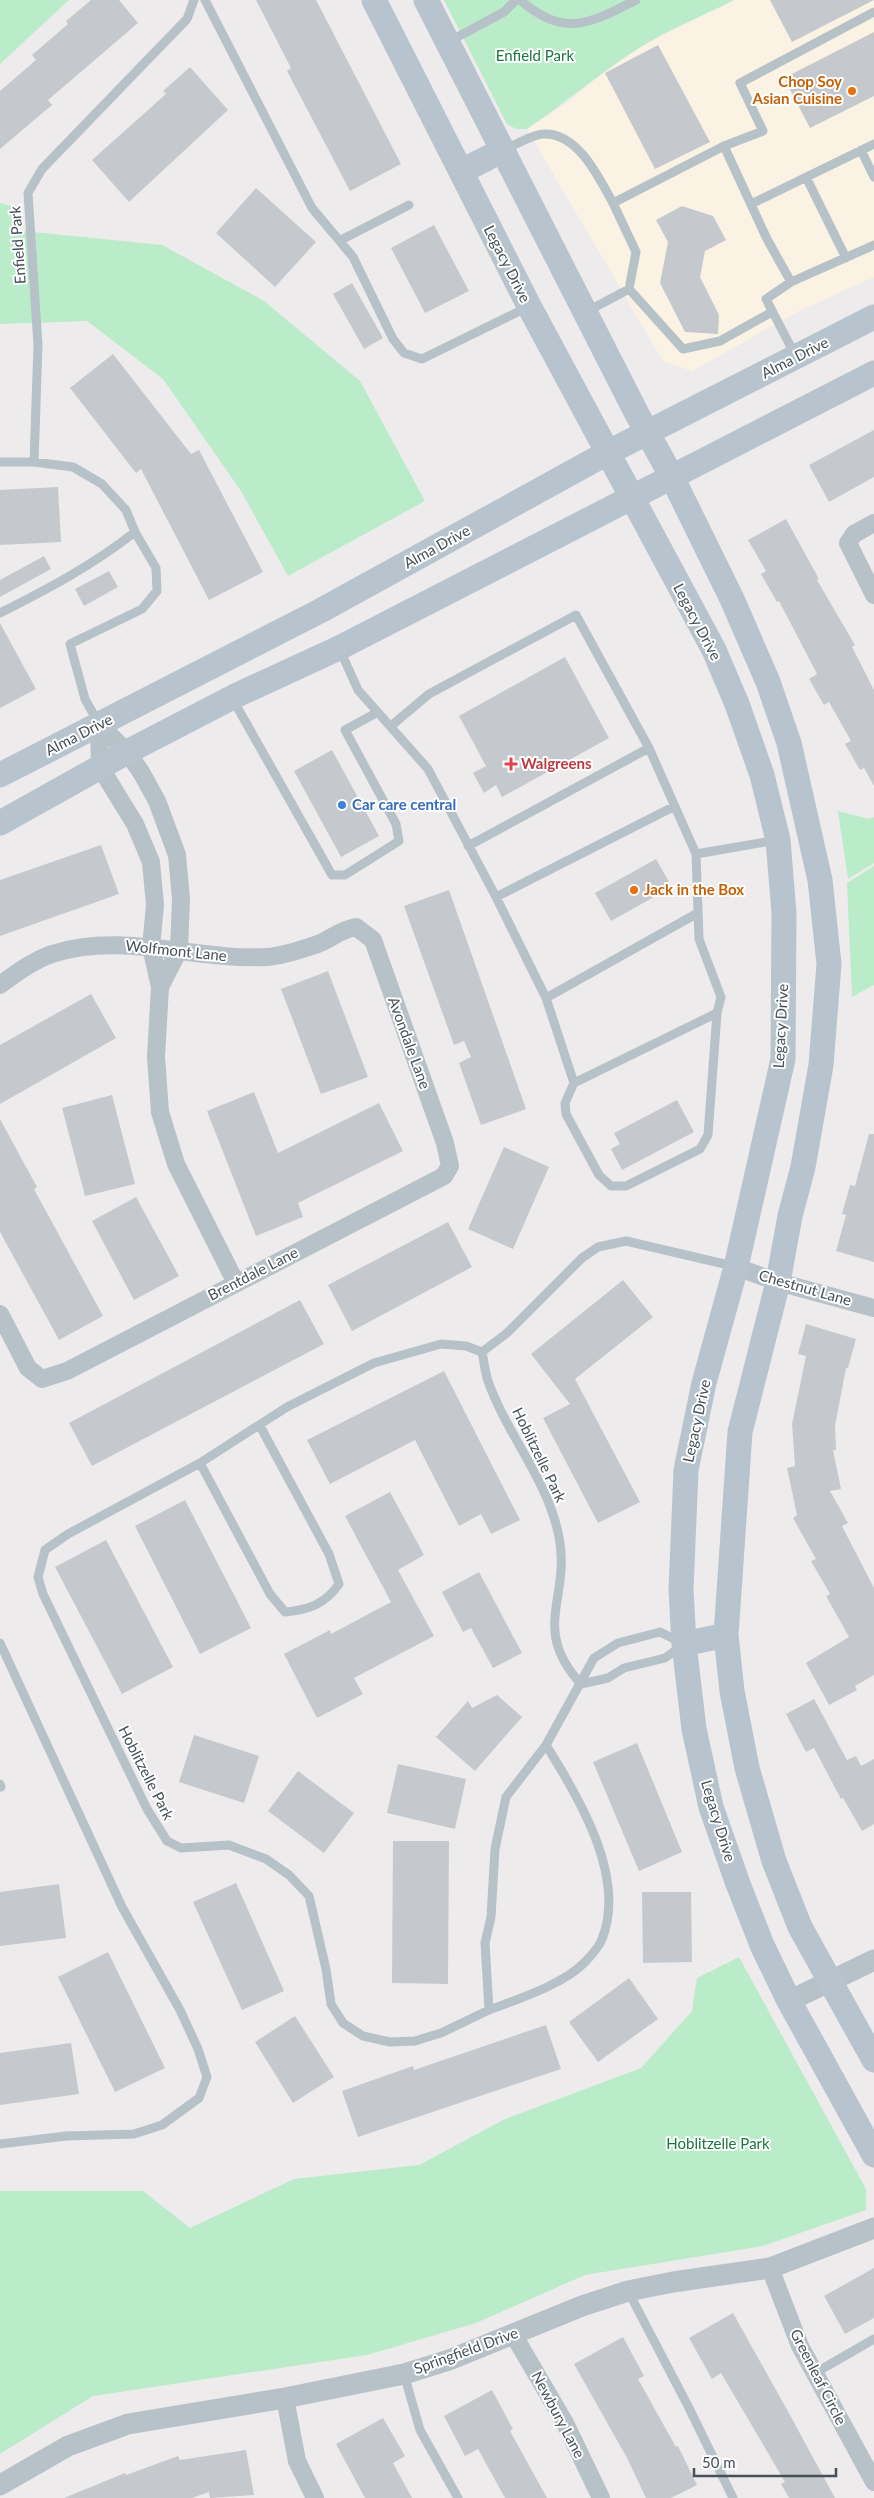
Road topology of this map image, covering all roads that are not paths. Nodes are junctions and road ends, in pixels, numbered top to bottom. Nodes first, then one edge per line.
1 (194, 0) edge
2 (205, 0) edge
3 (374, 0) edge
4 (426, 0) edge
5 (516, 0) edge
6 (520, 0) edge
7 (636, 0) edge
8 (874, 12) edge
9 (447, 42) junction
10 (874, 144) edge
11 (724, 146) junction
12 (503, 150) junction
13 (861, 150) junction
14 (462, 171) junction
15 (806, 177) junction
16 (874, 177) edge
17 (614, 203) junction
18 (751, 204) junction
19 (409, 205) dead end
20 (341, 240) junction
21 (874, 245) edge
22 (846, 258) junction
23 (791, 282) junction
24 (629, 289) junction
25 (529, 306) junction
26 (586, 312) junction
27 (772, 312) junction
28 (874, 317) edge
29 (796, 358) junction
30 (874, 373) edge
31 (648, 434) junction
32 (607, 453) junction
33 (0, 462) edge
34 (34, 462) junction
35 (672, 477) junction
36 (630, 497) junction
37 (874, 522) edge
38 (135, 532) junction
39 (874, 596) edge
40 (320, 611) junction
41 (0, 613) edge
42 (339, 648) junction
43 (232, 698) junction
44 (378, 712) junction
45 (99, 724) junction
46 (391, 726) junction
47 (649, 748) junction
48 (127, 752) junction
49 (100, 767) junction
50 (0, 775) edge
51 (675, 806) junction
52 (0, 823) edge
53 (812, 838) junction
54 (778, 840) junction
55 (468, 846) junction
56 (696, 854) junction
57 (496, 897) junction
58 (696, 914) junction
59 (356, 927) joint
60 (151, 947) junction
61 (179, 950) junction
62 (0, 985) edge
63 (160, 986) junction
64 (546, 998) junction
65 (717, 1013) junction
66 (574, 1082) junction
67 (450, 1166) joint
68 (736, 1266) junction
69 (778, 1282) junction
70 (236, 1283) junction
71 (874, 1308) edge
72 (0, 1314) edge
73 (482, 1352) junction
74 (260, 1426) junction
75 (200, 1463) junction
76 (726, 1635) junction
77 (0, 1644) edge
78 (684, 1644) junction
79 (580, 1684) junction
80 (546, 1745) junction
81 (874, 1960) edge
82 (831, 1982) junction
83 (789, 2001) junction
84 (489, 2010) junction
85 (874, 2060) edge
86 (0, 2144) edge
87 (874, 2155) edge
88 (874, 2228) edge
89 (770, 2268) junction
90 (628, 2291) junction
91 (513, 2334) junction
92 (874, 2339) edge
93 (815, 2373) junction
94 (404, 2374) junction
95 (285, 2398) junction
96 (874, 2482) edge
97 (0, 2485) edge
98 (315, 2498) edge
99 (458, 2498) edge
100 (601, 2498) edge
101 (733, 2498) edge

1 - 34 lane, Enfield Park
2 - 20 lane
3 - 14 main road, Legacy Drive
4 - 9 main road
5 - 9 lane
6 - 7 lane
8 - 11 lane
9 - 12 main road
10 - 13 lane
11 - 17 lane
11 - 18 lane
12 - 14 main road
12 - 17 lane
12 - 26 main road
13 - 15 lane
13 - 16 lane
14 - 25 main road, Legacy Drive
15 - 18 lane
15 - 22 lane
17 - 24 lane
18 - 23 lane
19 - 20 lane
20 - 25 lane
21 - 22 lane
22 - 23 lane
23 - 27 lane
24 - 26 lane
24 - 27 lane
25 - 32 main road, Legacy Drive
26 - 31 main road
27 - 29 lane
28 - 29 main road, Alma Drive
29 - 31 main road, Alma Drive
30 - 35 main road
31 - 32 main road, Alma Drive
31 - 35 main road
32 - 36 main road, Legacy Drive
32 - 40 main road, Alma Drive
33 - 34 lane
34 - 38 lane
35 - 36 main road
35 - 53 main road
36 - 42 main road
36 - 54 main road, Legacy Drive
37 - 39 street
38 - 41 lane
38 - 45 lane
40 - 42 main road
40 - 45 main road, Alma Drive
42 - 43 main road
42 - 44 lane
43 - 44 lane
43 - 48 main road
44 - 46 lane
45 - 48 street
45 - 49 street
45 - 50 main road, Alma Drive
46 - 47 lane
46 - 55 lane
47 - 51 lane
47 - 55 lane
48 - 49 main road
48 - 61 street
49 - 52 main road
49 - 60 street
51 - 56 lane
51 - 57 lane
53 - 54 main road
53 - 69 main road
54 - 56 lane
54 - 68 main road, Legacy Drive
55 - 57 lane
56 - 58 lane
57 - 64 lane
58 - 64 lane
58 - 65 lane
59 - 61 street, Wolfmont Lane
59 - 67 street, Avondale Lane
60 - 61 street, Wolfmont Lane
60 - 62 street, Wolfmont Lane
60 - 63 street
61 - 63 street
63 - 70 street
64 - 66 lane
65 - 66 lane
65 - 66 lane
67 - 70 street, Brentdale Lane
68 - 69 street, Chestnut Lane
68 - 73 lane
68 - 78 main road, Legacy Drive
69 - 71 street, Chestnut Lane
69 - 76 main road
70 - 72 street, Brentdale Lane
73 - 74 lane, Hoblitzelle Park
73 - 79 lane, Hoblitzelle Park
74 - 75 lane, Hoblitzelle Park
74 - 75 lane
75 - 84 lane, Hoblitzelle Park
76 - 78 main road
76 - 82 main road
77 - 86 lane
78 - 79 lane
78 - 79 lane
78 - 83 main road, Legacy Drive
79 - 80 lane
80 - 84 lane
80 - 84 lane, Hoblitzelle Park
81 - 82 street
82 - 83 street
82 - 85 main road
83 - 87 main road, Legacy Drive
88 - 89 street, Springfield Drive
89 - 90 street, Springfield Drive
89 - 93 street, Greenleaf Circle
90 - 91 street, Springfield Drive
90 - 101 lane
91 - 94 street, Springfield Drive
91 - 100 street, Newbury Lane
92 - 93 lane
93 - 96 street, Greenleaf Circle
94 - 95 street, Springfield Drive
94 - 99 lane
95 - 97 street, Springfield Drive
95 - 98 street

